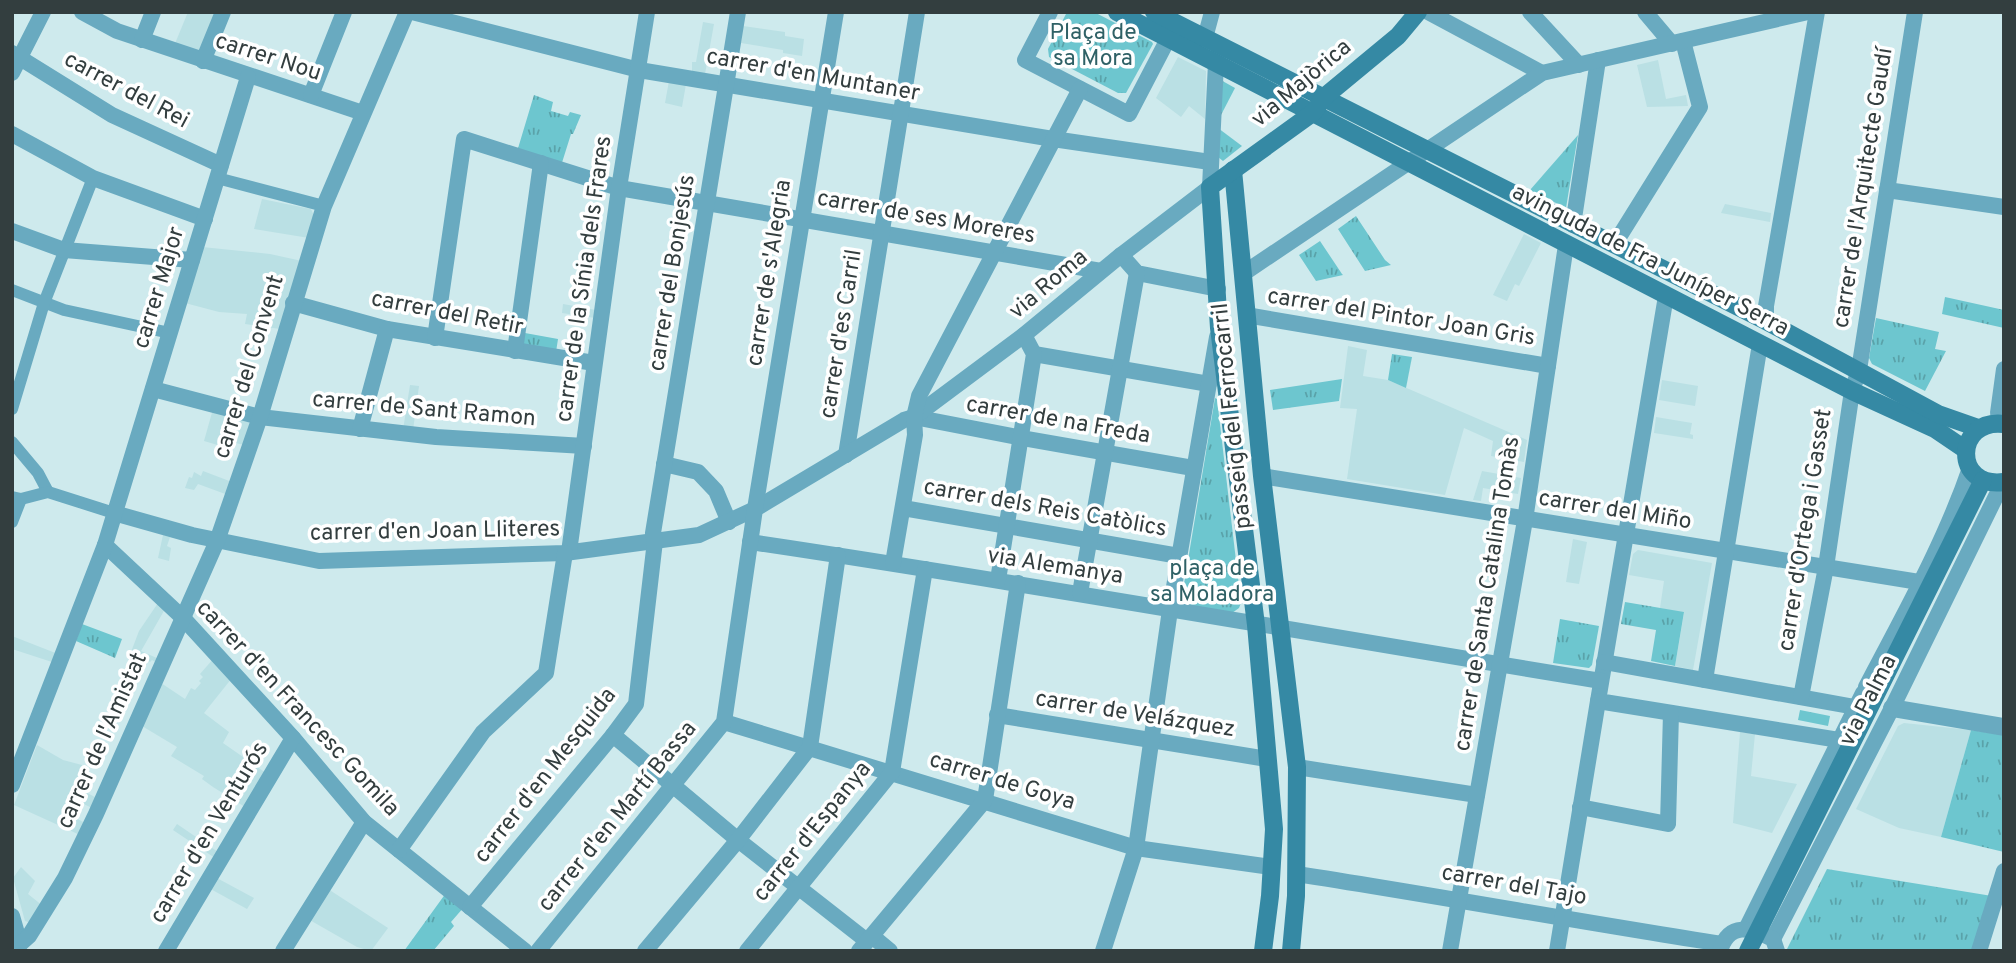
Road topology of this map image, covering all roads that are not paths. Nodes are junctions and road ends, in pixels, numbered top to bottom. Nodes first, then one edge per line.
1 (43, 12) edge
2 (82, 12) edge
3 (153, 12) edge
4 (223, 12) edge
5 (344, 12) edge
6 (410, 12) edge
7 (647, 12) edge
8 (738, 12) edge
9 (836, 12) edge
10 (917, 12) edge
11 (1050, 12) edge
12 (1117, 12) edge
13 (1154, 12) edge
14 (1212, 12) edge
15 (1418, 12) edge
16 (1428, 12) edge
17 (1530, 12) edge
18 (1645, 12) edge
19 (1808, 12) edge
20 (1817, 12) edge
21 (1915, 12) edge
22 (1765, 17) edge
23 (1205, 38) junction
24 (1168, 39) junction
25 (142, 40) junction
26 (1677, 42) junction
27 (1219, 55) junction
28 (16, 56) edge
29 (1598, 60) junction
30 (203, 61) junction
31 (1579, 65) junction
32 (639, 70) junction
33 (12, 73) edge
34 (1542, 73) junction
35 (248, 76) junction
36 (727, 84) junction
37 (1080, 89) junction
38 (311, 95) junction
39 (821, 100) junction
40 (1319, 105) junction
41 (363, 113) junction
42 (901, 114) junction
43 (12, 134) edge
44 (1053, 139) junction
45 (1427, 151) junction
46 (1210, 162) junction
47 (541, 163) junction
48 (1408, 164) junction
49 (1233, 170) junction
50 (219, 171) junction
51 (93, 178) junction
52 (1210, 187) junction
53 (620, 188) junction
54 (1887, 190) junction
55 (707, 204) junction
56 (324, 205) junction
57 (2004, 207) edge
58 (205, 219) junction
59 (801, 220) junction
60 (1573, 225) junction
61 (12, 231) edge
62 (881, 233) junction
63 (1566, 245) junction
64 (1614, 245) junction
65 (64, 250) junction
66 (996, 253) junction
67 (1121, 255) junction
68 (192, 260) junction
69 (1101, 271) junction
70 (1137, 273) junction
71 (1244, 273) junction
72 (1218, 289) junction
73 (12, 290) edge
74 (1666, 296) junction
75 (44, 303) junction
76 (293, 303) junction
77 (1246, 316) junction
78 (1766, 321) junction
79 (1219, 328) junction
80 (387, 329) junction
81 (170, 333) junction
82 (1024, 335) junction
83 (435, 338) junction
84 (1760, 344) junction
85 (516, 351) junction
86 (1034, 354) junction
87 (594, 363) junction
88 (1548, 366) junction
89 (1120, 369) junction
90 (2004, 369) edge
91 (1859, 370) junction
92 (1209, 384) junction
93 (153, 389) junction
94 (1852, 391) junction
95 (12, 409) edge
96 (260, 416) junction
97 (914, 417) junction
98 (1994, 418) edge
99 (360, 429) junction
100 (1021, 438) junction
101 (12, 442) edge
102 (584, 446) junction
103 (1966, 450) junction
104 (1105, 454) junction
105 (846, 455) junction
106 (664, 464) junction
107 (1193, 468) junction
108 (1976, 474) junction
109 (1262, 476) junction
110 (2003, 482) edge
111 (48, 492) junction
112 (17, 498) edge
113 (903, 508) junction
114 (755, 509) junction
115 (114, 513) junction
116 (1525, 520) junction
117 (12, 522) edge
118 (729, 522) junction
119 (1006, 526) junction
120 (1624, 536) junction
121 (1089, 540) junction
122 (217, 541) junction
123 (655, 541) junction
124 (750, 542) junction
125 (105, 545) junction
126 (1727, 551) junction
127 (567, 552) junction
128 (838, 555) junction
129 (1179, 556) junction
130 (893, 563) junction
131 (1826, 567) junction
132 (926, 569) junction
133 (998, 580) junction
134 (1919, 582) junction
135 (1018, 583) junction
136 (1080, 593) junction
137 (1170, 610) junction
138 (183, 618) junction
139 (1256, 625) junction
140 (1279, 628) junction
141 (1604, 662) junction
142 (1500, 665) junction
143 (1883, 676) junction
144 (1705, 680) junction
145 (1601, 681) junction
146 (1801, 697) junction
147 (1859, 700) junction
148 (1598, 701) junction
149 (1892, 708) junction
150 (1671, 713) junction
151 (997, 715) junction
152 (724, 722) junction
153 (2004, 727) edge
154 (613, 735) junction
155 (293, 738) junction
156 (1153, 739) junction
157 (1839, 740) junction
158 (810, 747) junction
159 (1267, 759) junction
160 (1297, 767) junction
161 (892, 772) junction
162 (12, 785) edge
163 (673, 787) junction
164 (1477, 795) junction
165 (985, 800) junction
166 (1580, 807) junction
167 (364, 822) junction
168 (737, 840) junction
169 (1136, 848) junction
170 (399, 850) junction
171 (1271, 867) junction
172 (2004, 871) edge
173 (1297, 874) junction
174 (798, 888) junction
175 (1459, 898) junction
176 (470, 907) junction
177 (12, 916) edge
178 (1562, 919) junction
179 (1764, 937) edge
180 (866, 942) edge
181 (18, 947) edge
182 (1721, 947) edge
183 (166, 951) edge
184 (283, 951) edge
185 (524, 951) edge
186 (538, 951) edge
187 (645, 951) edge
188 (747, 951) edge
189 (890, 951) edge
190 (1103, 951) edge
191 (1263, 951) edge
192 (1292, 951) edge
193 (1450, 951) edge
194 (1557, 951) edge
195 (1748, 951) edge
196 (1979, 951) edge

1 - 28 street
2 - 25 street, carrer Nou
3 - 25 street
4 - 30 street
5 - 38 street
6 - 32 street, carrer d'en Muntaner
6 - 41 street, carrer d'en Muntaner
7 - 32 street, carrer de la Sínia dels Frares
8 - 36 street, carrer del Bonjesús
9 - 39 street, carrer de s'Alegria
10 - 42 street, carrer d'es Carril
11 - 37 street
12 - 24 main road
13 - 23 main road
14 - 23 street
15 - 40 main road, via Majòrica
16 - 34 street
17 - 31 street
18 - 26 street
19 - 22 street
20 - 78 street
21 - 54 street, carrer de l'Arquitecte Gaudí
22 - 26 street
23 - 24 street
23 - 27 main road
24 - 27 main road
24 - 37 street
25 - 30 street, carrer Nou
26 - 29 street
26 - 64 street
27 - 40 main road
27 - 46 street
28 - 33 street
28 - 50 street, carrer del Rei
29 - 31 street
29 - 60 street
30 - 35 street, carrer Nou
31 - 34 street
32 - 36 street, carrer d'en Muntaner
32 - 53 street, carrer de la Sínia dels Frares
34 - 45 street
35 - 38 street, carrer Nou
35 - 50 street, carrer Major
36 - 39 street, carrer d'en Muntaner
36 - 55 street, carrer del Bonjesús
37 - 44 street
38 - 41 street, carrer Nou
39 - 42 street, carrer d'en Muntaner
39 - 59 street, carrer de s'Alegria
40 - 45 main road, avinguda de Fra Juníper Serra
40 - 48 main road, avinguda de Fra Juníper Serra
40 - 49 main road, via Majòrica
41 - 56 street, carrer del Convent
42 - 44 street, carrer d'en Muntaner
42 - 62 street, carrer d'es Carril
43 - 51 street
44 - 46 street, carrer d'en Muntaner
44 - 66 street
45 - 48 street
45 - 60 main road, avinguda de Fra Juníper Serra
46 - 52 street
47 - 53 street, carrer de ses Moreres
47 - 83 street, carrer de ses Moreres
47 - 85 street
48 - 63 main road, avinguda de Fra Juníper Serra
48 - 71 street
49 - 52 main road, via Majòrica
49 - 71 main road, passeig del Ferrocarril
50 - 56 street
50 - 58 street, carrer Major
51 - 58 street
51 - 65 street
52 - 67 street, via Roma
52 - 72 main road, passeig del Ferrocarril
53 - 55 street, carrer de ses Moreres
53 - 87 street, carrer de la Sínia dels Frares
54 - 57 street
54 - 91 street, carrer de l'Arquitecte Gaudí
55 - 59 street, carrer de ses Moreres
55 - 106 street, carrer del Bonjesús
56 - 76 street, carrer del Convent
58 - 68 street, carrer Major
59 - 62 street, carrer de ses Moreres
59 - 114 street, carrer de s'Alegria
60 - 64 main road, avinguda de Fra Juníper Serra
61 - 65 street
62 - 66 street, carrer de ses Moreres
62 - 105 street, carrer d'es Carril
63 - 74 main road, avinguda de Fra Juníper Serra
63 - 88 street, carrer de Santa Catalina Tomàs
64 - 78 main road, avinguda de Fra Juníper Serra
65 - 68 street
65 - 75 street
66 - 69 street, carrer de ses Moreres
66 - 97 street
67 - 69 street, via Roma
67 - 70 street
68 - 81 street, carrer Major
69 - 82 street, via Roma
70 - 72 street
70 - 89 street
71 - 77 main road, passeig del Ferrocarril
72 - 79 main road, passeig del Ferrocarril
73 - 75 street
74 - 84 main road, avinguda de Fra Juníper Serra
74 - 120 street
75 - 81 street
75 - 95 street
76 - 80 street, carrer del Retir
76 - 96 street, carrer del Convent
77 - 88 street, carrer del Pintor Joan Gris
77 - 109 main road, passeig del Ferrocarril
78 - 91 main road, avinguda de Fra Juníper Serra
79 - 92 street
79 - 139 main road, passeig del Ferrocarril
80 - 83 street, carrer del Retir
80 - 99 street
81 - 93 street, carrer Major
82 - 86 street
82 - 97 street, via Roma
83 - 85 street, carrer del Retir
84 - 94 main road, avinguda de Fra Juníper Serra
84 - 126 street
85 - 87 street, carrer del Retir
86 - 89 street
86 - 100 street
87 - 102 street, carrer de la Sínia dels Frares
88 - 116 street, carrer de Santa Catalina Tomàs
89 - 92 street
89 - 104 street
90 - 98 street
91 - 94 street, carrer d'Ortega i Gasset
91 - 98 main road, avinguda de Fra Juníper Serra
92 - 107 street
93 - 96 street, carrer de Sant Ramon
93 - 115 street, carrer Major
94 - 103 main road, avinguda de Fra Juníper Serra
94 - 131 street, carrer d'Ortega i Gasset
96 - 99 street, carrer de Sant Ramon
96 - 122 street, carrer del Convent
97 - 100 street, carrer de na Freda
97 - 105 street, via Roma
97 - 113 street
98 - 103 main road
99 - 102 street, carrer de Sant Ramon
100 - 104 street, carrer de na Freda
100 - 119 street
101 - 111 street
102 - 127 street, carrer de la Sínia dels Frares
103 - 108 main road
104 - 107 street, carrer de na Freda
104 - 121 street
105 - 114 street, carrer d'en Joan Lliteres
106 - 118 street
106 - 123 street, carrer del Bonjesús
107 - 129 street
108 - 110 main road
108 - 134 street, via Palma
108 - 143 main road
109 - 116 street, carrer del Miño
109 - 140 main road, passeig del Ferrocarril
110 - 149 street, via Palma
111 - 112 street
111 - 115 street
112 - 117 street
113 - 119 street, carrer dels Reis Catòlics
113 - 130 street
114 - 118 street, carrer d'en Joan Lliteres
114 - 124 street, carrer de s'Alegria
115 - 122 street, carrer d'en Joan Lliteres
115 - 125 street, carrer Major
116 - 120 street, carrer del Miño
116 - 142 street, carrer de Santa Catalina Tomàs
118 - 123 street, carrer d'en Joan Lliteres
119 - 121 street, carrer dels Reis Catòlics
119 - 133 street
120 - 126 street, carrer del Miño
120 - 141 street
121 - 129 street, carrer dels Reis Catòlics
121 - 136 street
122 - 127 street, carrer d'en Joan Lliteres
122 - 138 street, carrer de l'Amistat
123 - 127 street, carrer d'en Joan Lliteres
123 - 154 street, carrer d'en Mesquida
124 - 128 street, via Alemanya
124 - 152 street, carrer d'en Martí Bassa
125 - 138 street, carrer d'en Francesc Gomila
125 - 162 street, carrer Major
126 - 131 street, carrer del Miño
126 - 144 street
127 - 170 street, carrer de la Sínia dels Frares
128 - 130 street, via Alemanya
128 - 158 street
129 - 137 street
130 - 132 street, via Alemanya
131 - 134 street, carrer del Miño
131 - 146 street, carrer d'Ortega i Gasset
132 - 133 street, via Alemanya
132 - 161 street, carrer d'Espanya
133 - 135 street, via Alemanya
134 - 147 street, via Palma
135 - 136 street, via Alemanya
135 - 151 street
136 - 137 street, via Alemanya
137 - 139 street, via Alemanya
137 - 156 street
138 - 155 street, carrer d'en Francesc Gomila
138 - 181 street, carrer de l'Amistat
139 - 140 street, via Alemanya
139 - 159 main road, passeig del Ferrocarril
140 - 142 street, via Alemanya
140 - 160 main road, passeig del Ferrocarril
141 - 144 street
141 - 145 street
142 - 145 street, via Alemanya
142 - 164 street, carrer de Santa Catalina Tomàs
143 - 147 street, via Palma
143 - 179 main road
144 - 146 street
145 - 148 street
146 - 147 street
147 - 157 street, via Palma
148 - 150 street
148 - 166 street
149 - 153 street
149 - 179 street, via Palma
150 - 157 street
150 - 166 street
151 - 156 street, carrer de Velázquez
151 - 165 street
152 - 158 street, carrer de Goya
152 - 163 street, carrer d'en Martí Bassa
154 - 163 street
154 - 176 street, carrer d'en Mesquida
155 - 167 street, carrer d'en Francesc Gomila
155 - 183 street, carrer d'en Venturós
156 - 159 street, carrer de Velázquez
156 - 169 street
157 - 179 street, via Palma
158 - 161 street, carrer de Goya
158 - 168 street
159 - 171 main road, passeig del Ferrocarril
160 - 164 street
160 - 173 main road, passeig del Ferrocarril
161 - 165 street, carrer de Goya
161 - 174 street, carrer d'Espanya
163 - 168 street
163 - 186 street, carrer d'en Martí Bassa
164 - 175 street, carrer de Santa Catalina Tomàs
165 - 169 street, carrer de Goya
165 - 180 street
166 - 178 street
167 - 170 street, carrer d'en Francesc Gomila
167 - 184 street
168 - 174 street
168 - 187 street
169 - 171 street, carrer de Goya
169 - 190 street
170 - 176 street, carrer d'en Francesc Gomila
171 - 191 main road, passeig del Ferrocarril
172 - 196 street
173 - 175 street, carrer del Tajo
173 - 192 main road, passeig del Ferrocarril
174 - 180 street
174 - 188 street, carrer d'Espanya
175 - 178 street, carrer del Tajo
175 - 193 street, carrer de Santa Catalina Tomàs
176 - 185 street, carrer d'en Francesc Gomila
177 - 181 street
178 - 182 street, carrer del Tajo
178 - 194 street
179 - 182 street
179 - 195 main road
180 - 189 street

